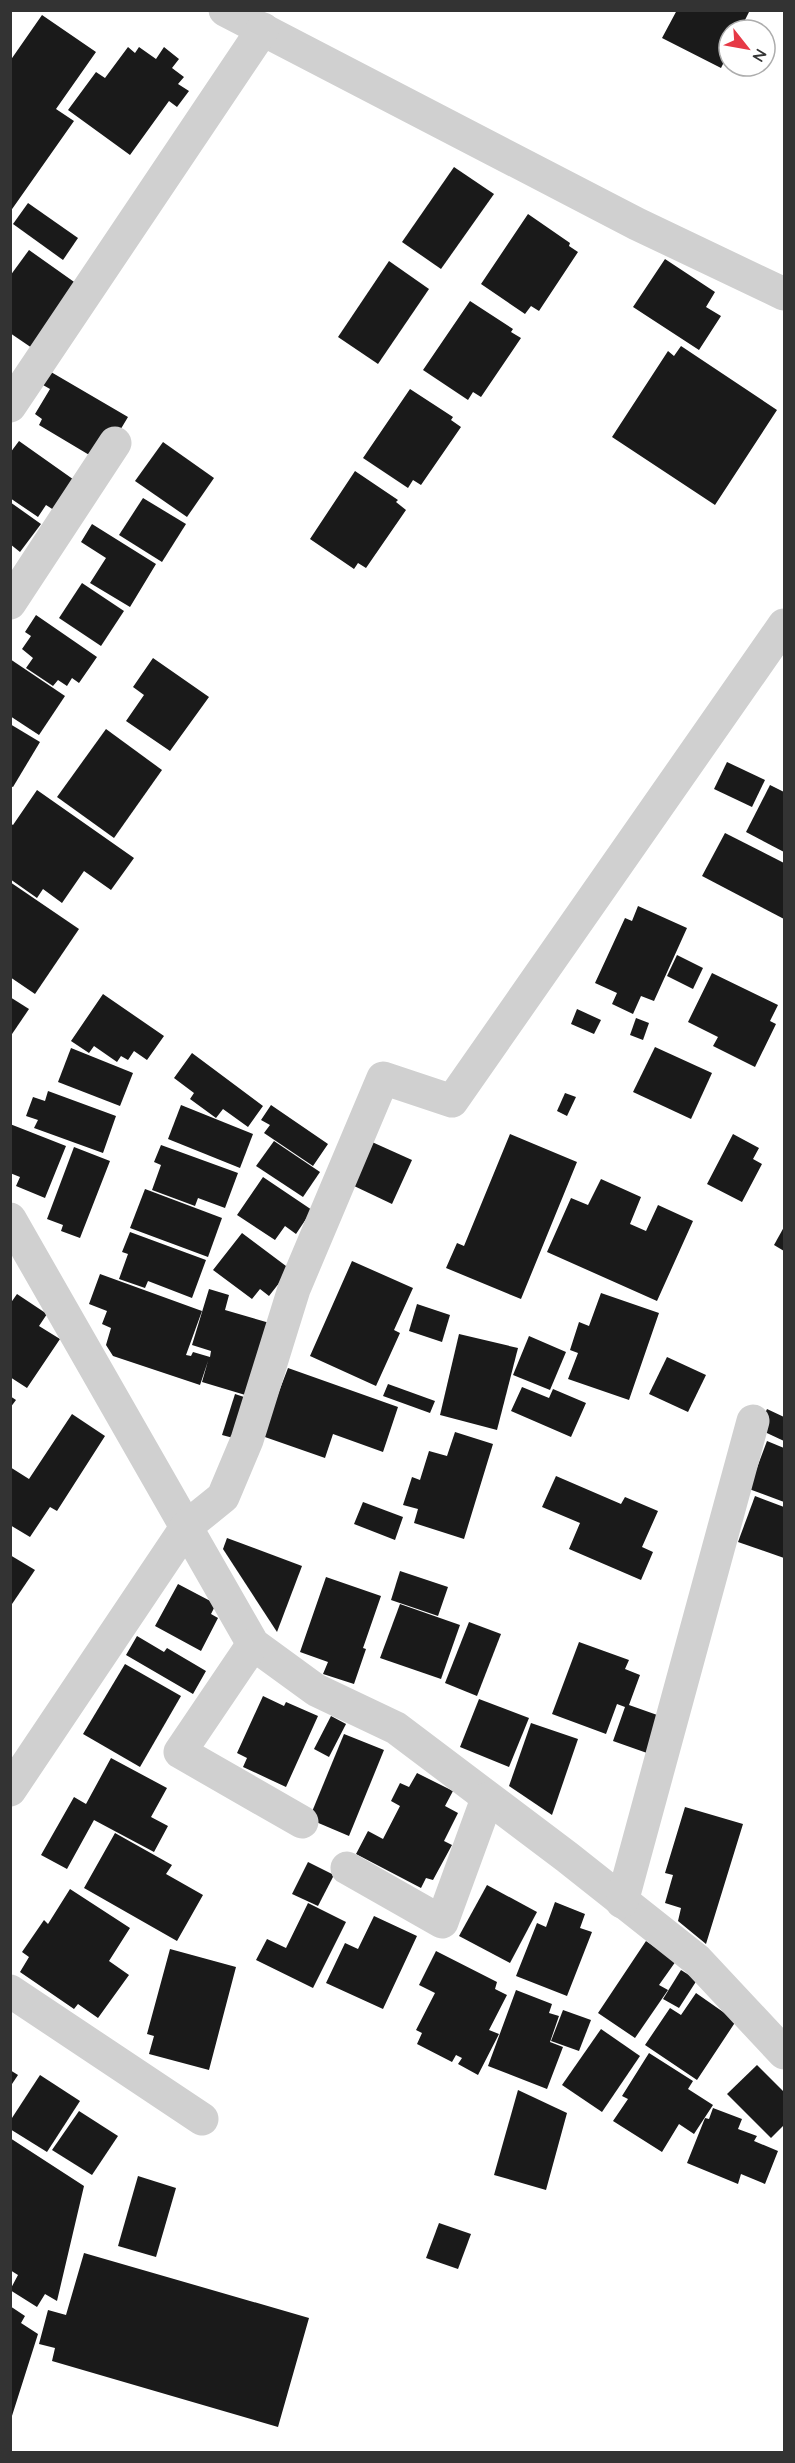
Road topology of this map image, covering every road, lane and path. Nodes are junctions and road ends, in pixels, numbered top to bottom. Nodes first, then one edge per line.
1 (225, 10) edge
2 (262, 29) junction
3 (784, 294) edge
4 (10, 406) edge
5 (115, 443) dead end
6 (10, 603) edge
7 (784, 625) edge
8 (10, 1219) edge
9 (753, 1421) dead end
10 (187, 1526) junction
11 (253, 1644) junction
12 (10, 1790) edge
13 (487, 1799) junction
14 (302, 1822) dead end
15 (347, 1868) dead end
16 (622, 1902) junction
17 (10, 1991) edge
18 (784, 2053) edge
19 (202, 2119) dead end

1 - 2 street
2 - 3 street
2 - 4 street
5 - 6 street
7 - 10 street
8 - 10 street
9 - 16 street
10 - 11 street
10 - 12 street
11 - 13 street
11 - 14 street
13 - 15 street
13 - 16 street
16 - 18 street
17 - 19 street

